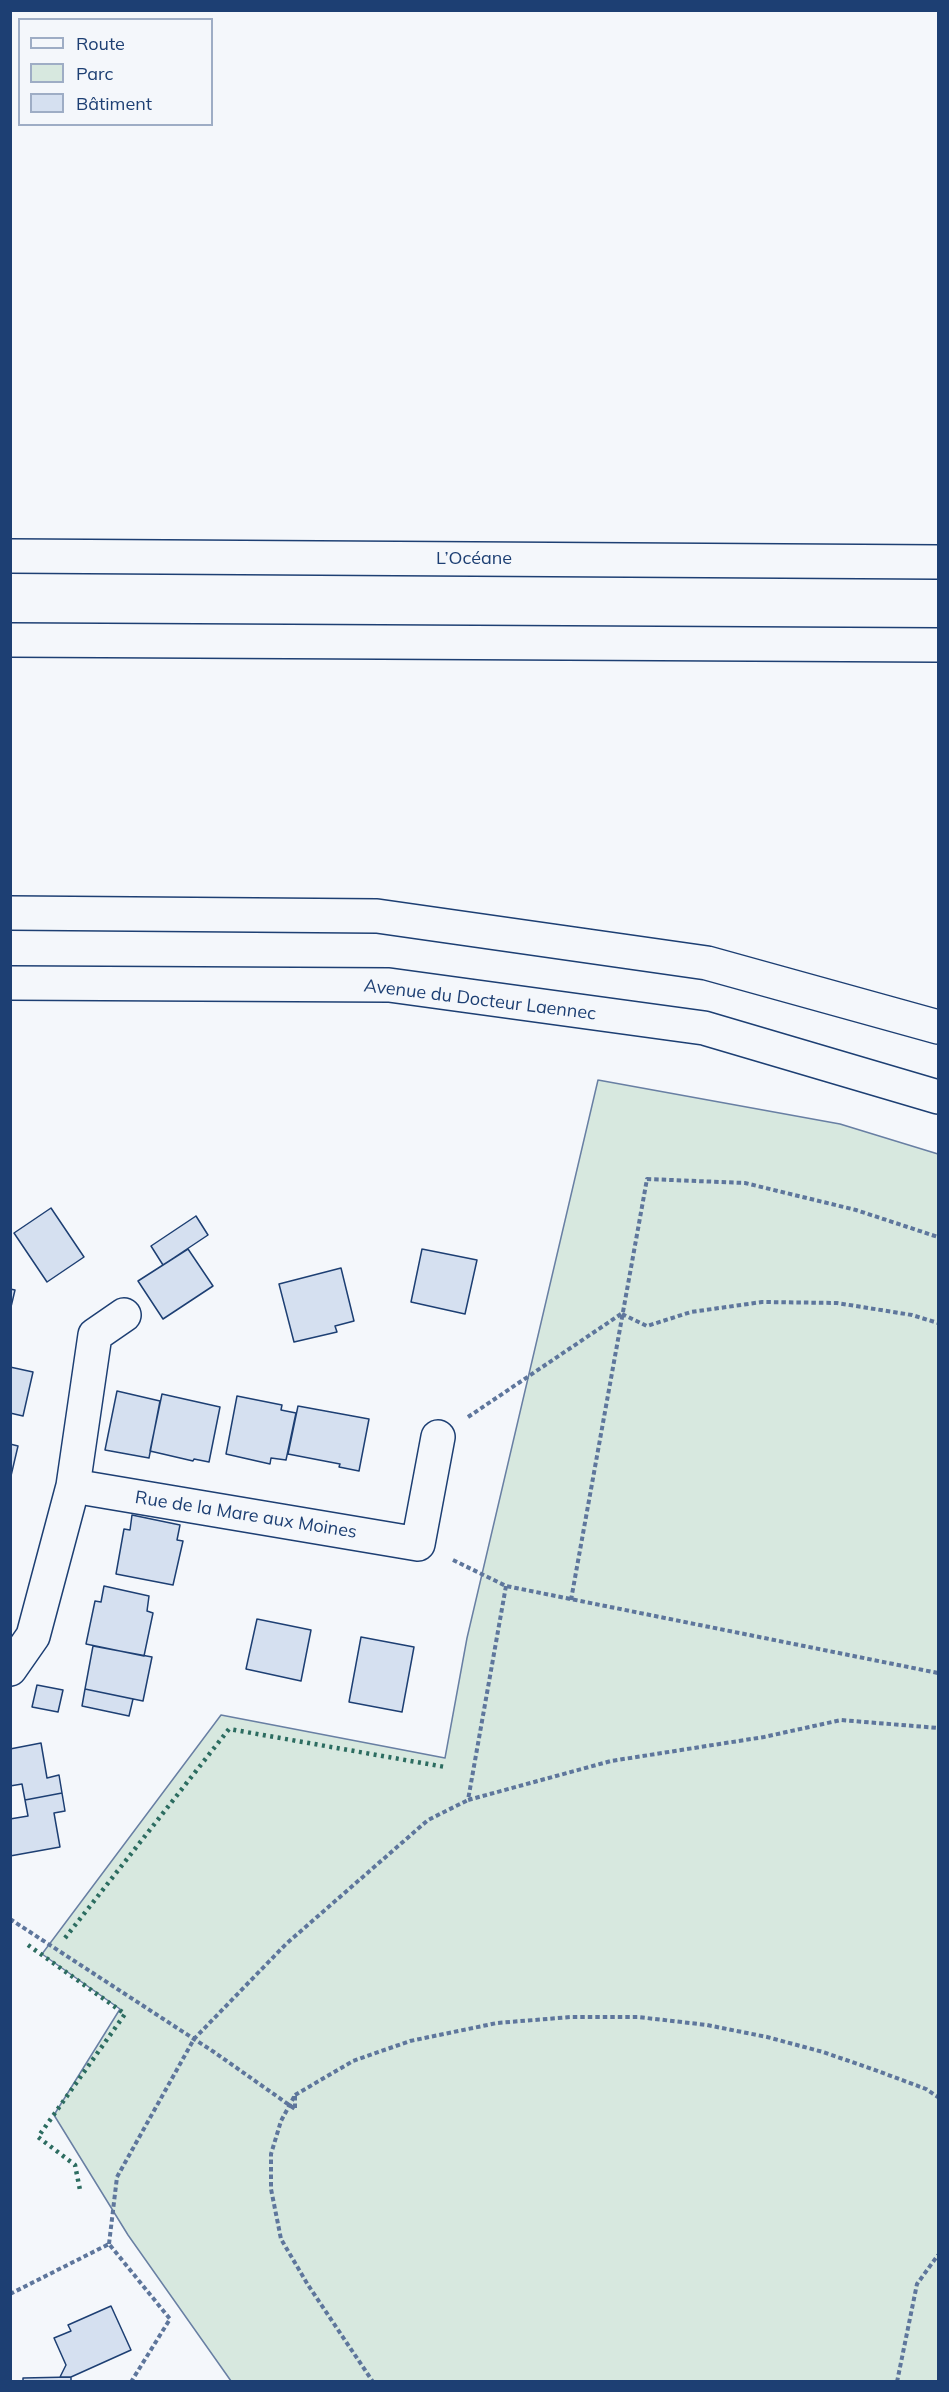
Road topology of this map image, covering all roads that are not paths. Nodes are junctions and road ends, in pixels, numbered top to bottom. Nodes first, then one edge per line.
1 (10, 556) edge
2 (939, 561) edge
3 (10, 640) edge
4 (939, 645) edge
5 (10, 913) edge
6 (10, 983) edge
7 (939, 1027) edge
8 (939, 1097) edge
9 (124, 1316) dead end
10 (438, 1437) road end
11 (73, 1486) junction
12 (10, 1669) edge

1 - 2 main road, L’Océane
3 - 4 main road
5 - 7 main road
6 - 8 main road, Avenue du Docteur Laennec
9 - 11 main road
10 - 11 main road, Rue de la Mare aux Moines
11 - 12 main road

